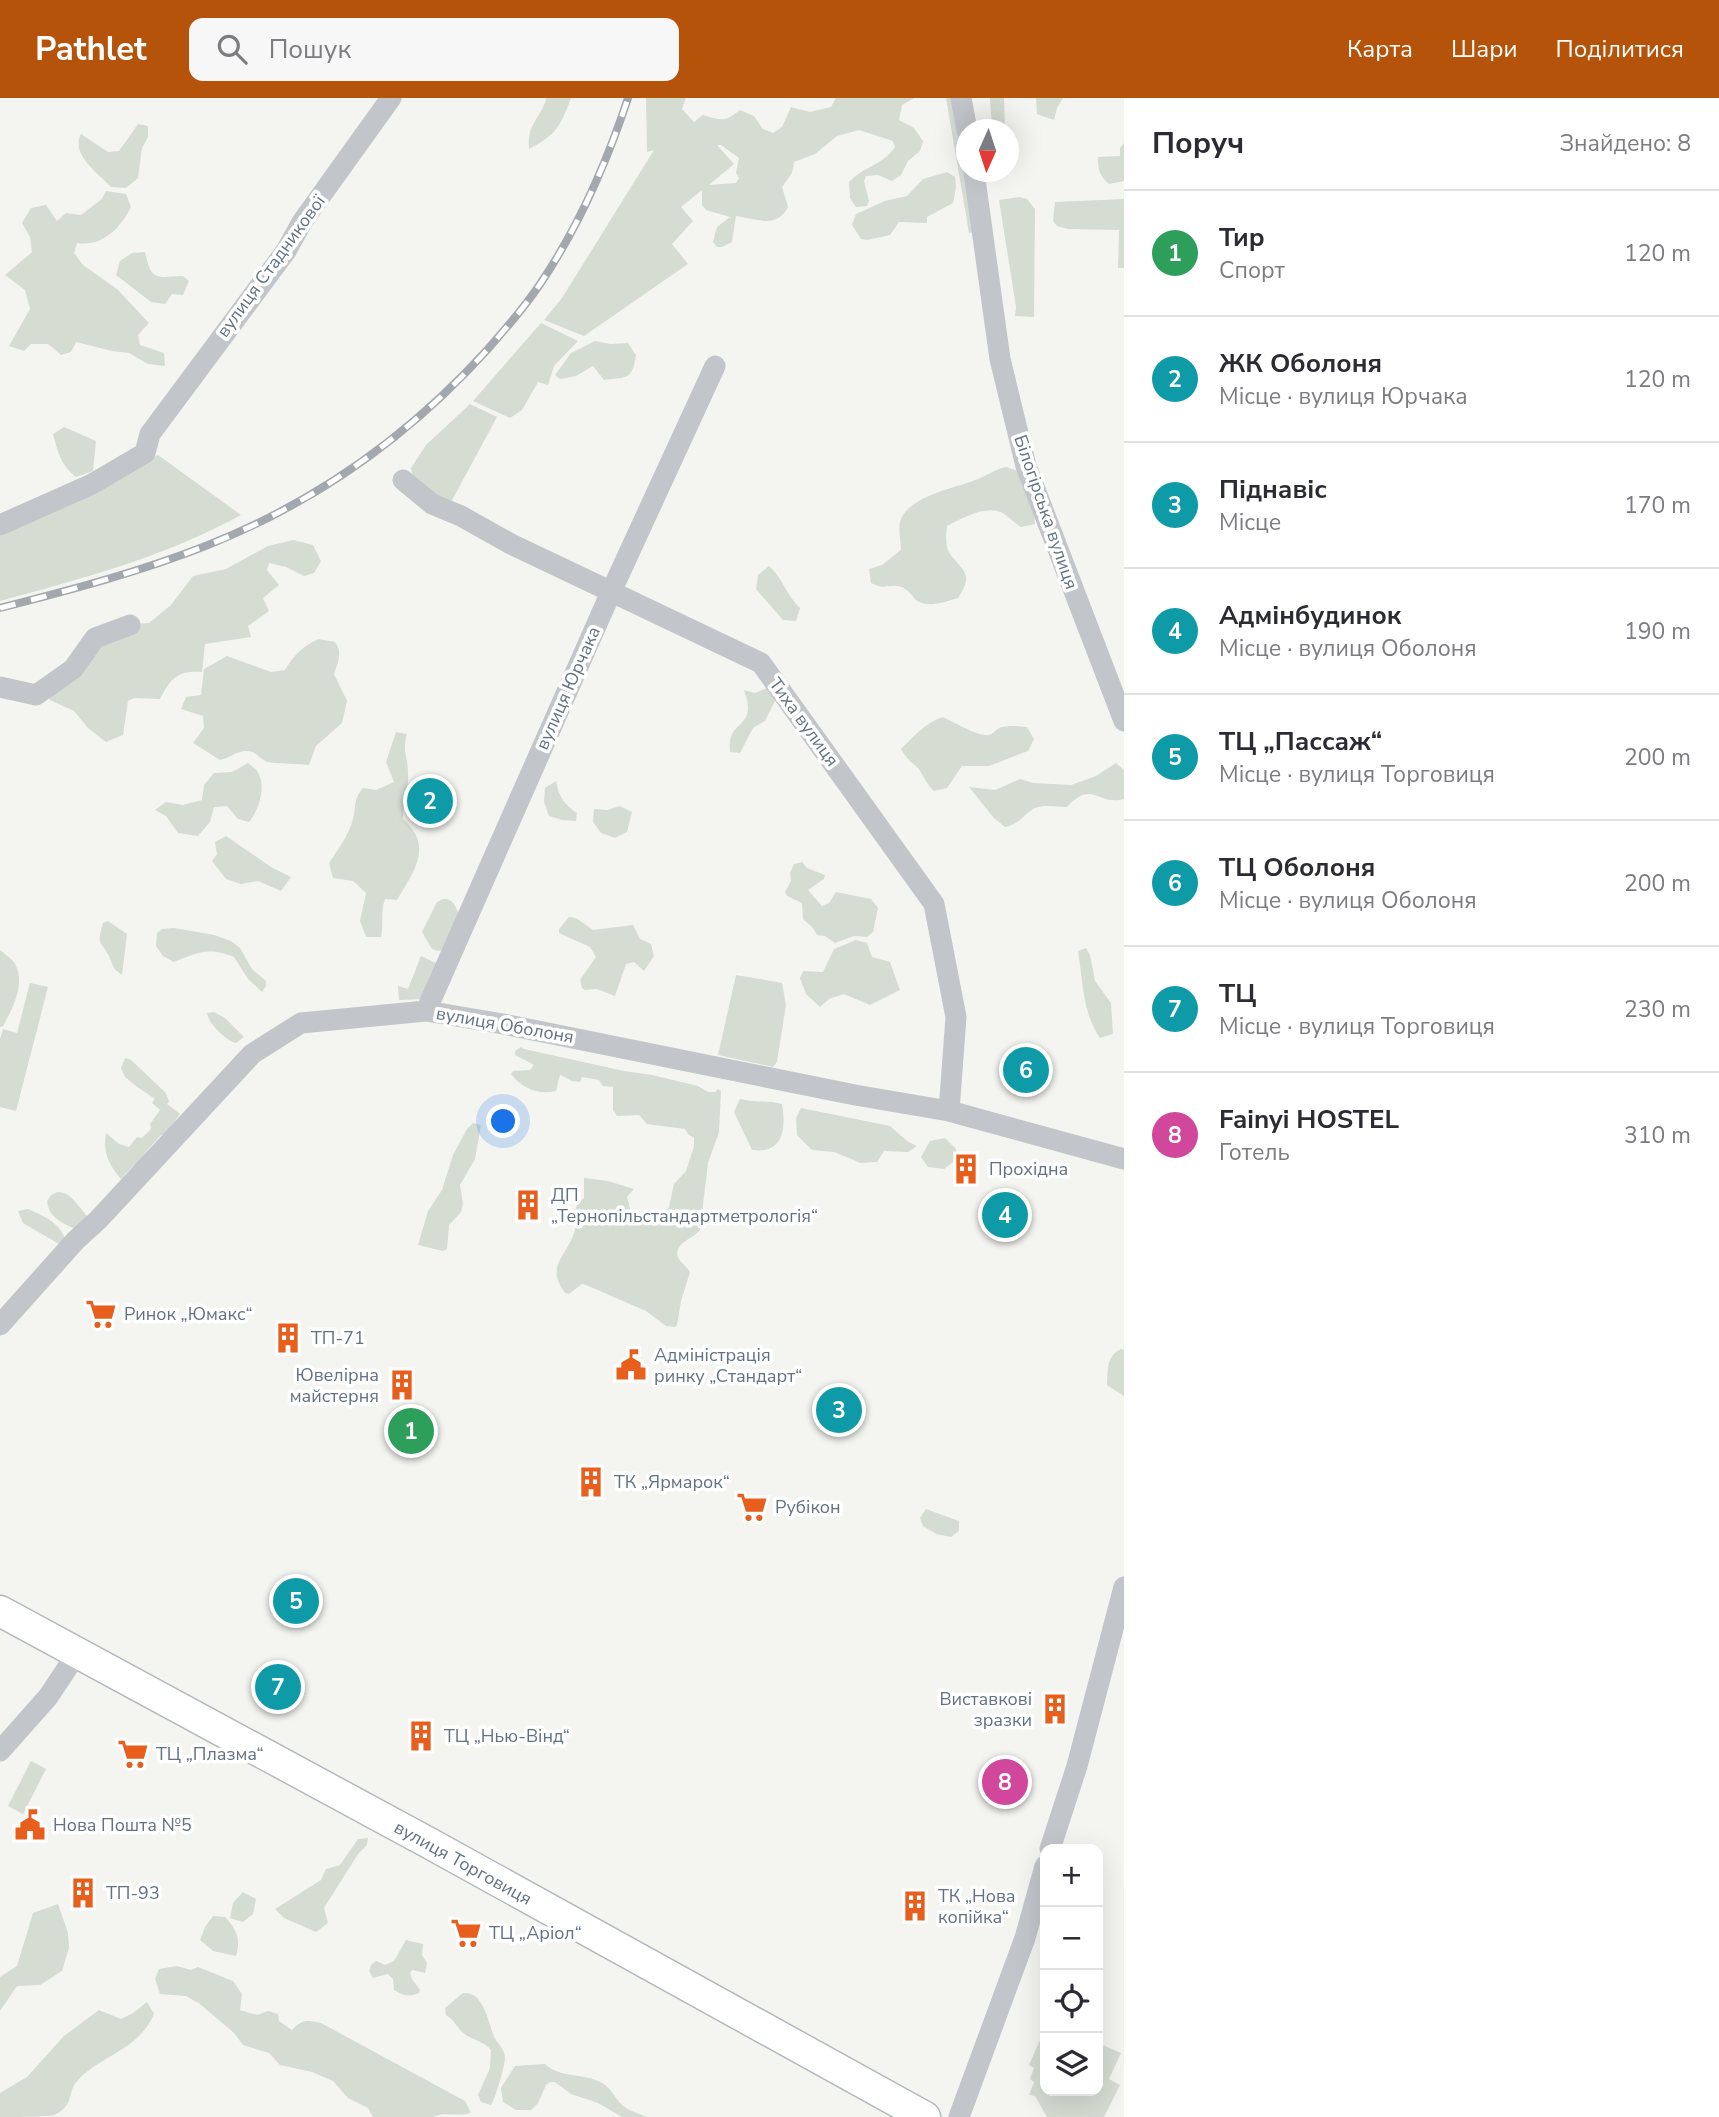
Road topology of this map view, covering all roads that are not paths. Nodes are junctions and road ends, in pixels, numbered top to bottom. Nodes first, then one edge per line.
1 (391, 98) edge
2 (961, 98) edge
3 (965, 119) edge
4 (975, 182) edge
5 (715, 366) dead end
6 (403, 480) dead end
7 (0, 526) edge
8 (611, 592) junction
9 (130, 625) dead end
10 (0, 687) edge
11 (1124, 721) edge
12 (426, 1011) junction
13 (949, 1111) junction
14 (1124, 1158) edge
15 (0, 1325) edge
16 (1124, 1587) edge
17 (0, 1611) edge
18 (78, 1652) junction
19 (4, 1747) edge
20 (0, 1763) edge
21 (1052, 1844) edge
22 (1040, 1884) edge
23 (925, 2117) edge
24 (959, 2117) edge

1 - 7 street, вулиця Стадникової
2 - 3 street
4 - 11 street, Білогірська вулиця
5 - 8 street, вулиця Юрчака
6 - 8 street, Тиха вулиця
8 - 12 street, вулиця Юрчака
8 - 13 street, Тиха вулиця
9 - 10 street
12 - 13 street, вулиця Оболоня
12 - 15 street, вулиця Оболоня
13 - 14 street, вулиця Оболоня
16 - 21 street
17 - 18 main road, вулиця Торговиця
18 - 19 street
18 - 23 main road, вулиця Торговиця
19 - 20 street
22 - 24 street

